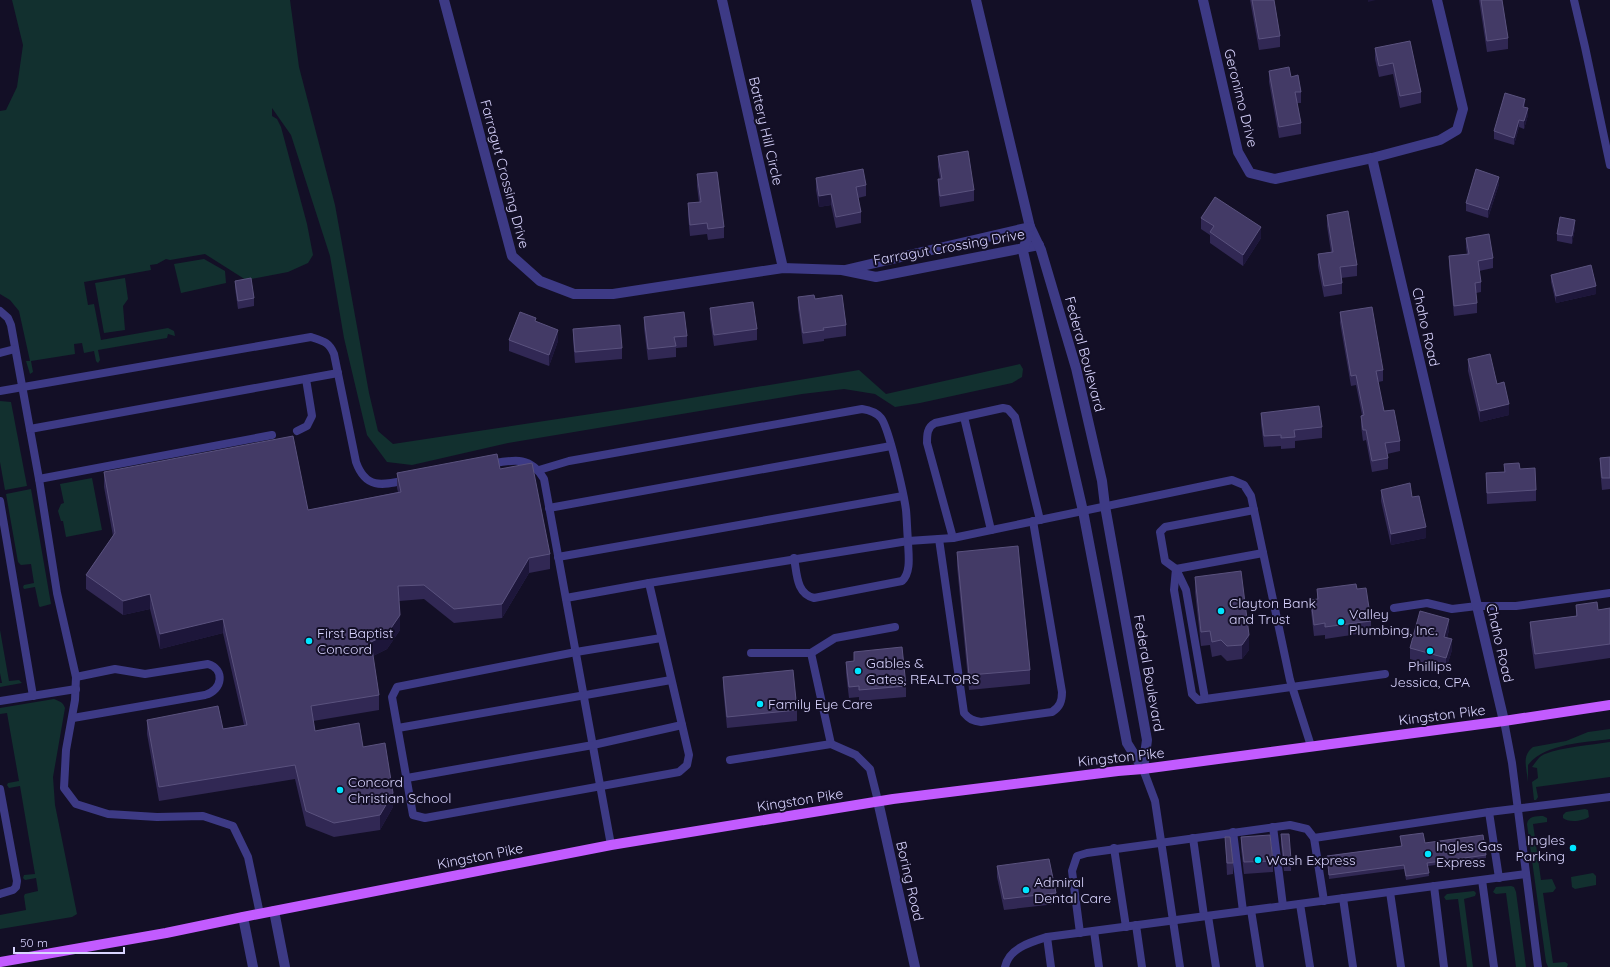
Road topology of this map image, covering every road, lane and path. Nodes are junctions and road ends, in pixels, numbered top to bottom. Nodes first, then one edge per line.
1 (444, 0) edge
2 (722, 0) edge
3 (976, 0) edge
4 (1203, 0) edge
5 (1437, 0) edge
6 (1574, 0) edge
7 (1372, 158) junction
8 (1610, 165) edge
9 (1030, 227) junction
10 (960, 243) junction
11 (1039, 245) junction
12 (1024, 248) junction
13 (964, 260) junction
14 (783, 268) junction
15 (842, 270) junction
16 (0, 311) edge
17 (15, 349) junction
18 (0, 353) edge
19 (338, 373) junction
20 (306, 379) junction
21 (22, 388) junction
22 (0, 391) edge
23 (964, 416) junction
24 (30, 429) junction
25 (297, 431) dead end
26 (272, 435) dead end
27 (891, 446) junction
28 (478, 466) edge
29 (539, 470) junction
30 (418, 478) edge
31 (39, 479) junction
32 (903, 496) junction
33 (0, 501) edge
34 (1105, 506) junction
35 (549, 508) junction
36 (1254, 510) junction
37 (1083, 511) junction
38 (1036, 521) junction
39 (991, 530) junction
40 (939, 538) junction
41 (953, 538) junction
42 (908, 541) junction
43 (1263, 554) junction
44 (558, 557) junction
45 (794, 558) junction
46 (1176, 569) junction
47 (649, 583) junction
48 (1610, 593) edge
49 (566, 598) junction
50 (1477, 606) junction
51 (1394, 608) dead end
52 (895, 627) dead end
53 (661, 638) junction
54 (576, 652) junction
55 (751, 653) dead end
56 (811, 653) junction
57 (1384, 674) dead end
58 (76, 678) junction
59 (671, 680) junction
60 (1292, 688) junction
61 (76, 689) junction
62 (33, 696) junction
63 (584, 697) junction
64 (1201, 700) junction
65 (0, 701) edge
66 (1610, 705) edge
67 (73, 718) junction
68 (1504, 721) junction
69 (682, 725) junction
70 (398, 728) junction
71 (831, 744) junction
72 (593, 745) junction
73 (1311, 746) junction
74 (730, 760) dead end
75 (1143, 769) junction
76 (407, 778) junction
77 (600, 786) junction
78 (0, 789) edge
79 (1610, 797) edge
80 (878, 801) junction
81 (1518, 810) junction
82 (1489, 812) junction
83 (1274, 827) junction
84 (1234, 832) junction
85 (1193, 838) junction
86 (1314, 838) junction
87 (1162, 842) junction
88 (611, 845) junction
89 (1114, 848) junction
90 (1526, 874) junction
91 (1499, 878) junction
92 (1482, 880) junction
93 (1434, 886) junction
94 (1390, 892) junction
95 (0, 894) edge
96 (1343, 898) junction
97 (1324, 901) junction
98 (1300, 904) junction
99 (1283, 906) junction
100 (274, 911) junction
101 (1247, 911) junction
102 (260, 914) junction
103 (1206, 916) junction
104 (243, 917) junction
105 (1174, 921) junction
106 (1136, 925) junction
107 (1126, 927) junction
108 (1094, 931) junction
109 (1080, 933) junction
110 (1047, 938) junction
111 (0, 962) edge
112 (253, 967) edge
113 (285, 967) edge
114 (915, 967) edge
115 (1005, 967) edge
116 (1051, 967) edge
117 (1099, 967) edge
118 (1142, 967) edge
119 (1180, 967) edge
120 (1216, 967) edge
121 (1260, 967) edge
122 (1310, 967) edge
123 (1353, 967) edge
124 (1401, 967) edge
125 (1444, 967) edge
126 (1494, 967) edge
127 (1538, 967) edge

1 - 14 street, Farragut Crossing Drive
2 - 14 street, Battery Hill Circle
3 - 9 street, Federal Boulevard
4 - 7 street, Geronimo Drive
5 - 7 street
6 - 8 lane
7 - 50 street, Chaho Road
9 - 10 street, Farragut Crossing Drive
9 - 11 street, Federal Boulevard
9 - 12 street, Federal Boulevard
10 - 13 street
10 - 15 street, Farragut Crossing Drive
11 - 12 street, Farragut Crossing Drive
11 - 34 street, Federal Boulevard
12 - 13 street, Farragut Crossing Drive
12 - 37 street, Federal Boulevard
13 - 15 street, Farragut Crossing Drive
14 - 15 street, Farragut Crossing Drive
16 - 17 lane
17 - 18 lane
17 - 21 lane
19 - 20 lane
19 - 21 lane
19 - 30 lane
20 - 24 lane
20 - 25 lane
21 - 22 lane
21 - 24 lane
23 - 38 lane
23 - 39 lane
23 - 41 lane
24 - 31 lane
26 - 31 lane
27 - 29 lane
27 - 32 lane
27 - 35 lane
28 - 29 lane
29 - 35 lane
31 - 58 lane
32 - 42 lane
32 - 44 lane
33 - 62 lane
34 - 36 lane
34 - 37 lane
34 - 75 street, Federal Boulevard
35 - 44 lane
36 - 43 lane
36 - 46 lane
37 - 38 lane
37 - 75 street, Federal Boulevard
38 - 39 lane
38 - 40 lane
39 - 41 lane
40 - 41 lane
40 - 42 lane
42 - 45 lane
42 - 45 lane
43 - 46 lane
43 - 60 lane
44 - 49 lane
45 - 47 lane
46 - 64 lane
46 - 64 lane
47 - 49 lane
47 - 53 lane
48 - 50 lane
49 - 54 lane
50 - 51 lane
50 - 68 street, Chaho Road
52 - 56 lane
53 - 54 lane
53 - 59 lane
54 - 63 lane
54 - 70 lane
55 - 56 lane
56 - 71 lane
57 - 60 lane
58 - 61 lane
58 - 67 lane
59 - 63 lane
59 - 69 lane
60 - 64 lane
60 - 73 lane
61 - 62 lane
61 - 67 lane
62 - 65 lane
63 - 70 lane
63 - 72 lane
66 - 68 main road, Kingston Pike
67 - 102 lane
68 - 73 main road, Kingston Pike
68 - 81 lane
69 - 72 lane
69 - 77 lane
70 - 76 lane
71 - 74 lane
71 - 80 lane
72 - 76 lane
72 - 77 lane
73 - 75 main road, Kingston Pike
75 - 80 main road, Kingston Pike
75 - 87 lane
76 - 77 lane
77 - 88 lane
78 - 95 lane
79 - 81 lane
80 - 88 main road, Kingston Pike
80 - 114 street, Boring Road
81 - 82 lane
81 - 90 lane
82 - 86 lane
82 - 91 lane
83 - 84 lane
83 - 86 lane
83 - 99 lane
84 - 85 lane
84 - 101 lane
85 - 87 lane
85 - 103 lane
86 - 97 lane
87 - 89 lane
87 - 105 lane
88 - 100 main road, Kingston Pike
89 - 107 lane
89 - 109 lane
90 - 91 lane
90 - 127 lane
91 - 92 lane
92 - 93 lane
92 - 126 lane
93 - 94 lane
93 - 125 lane
94 - 96 lane
94 - 124 lane
96 - 97 lane
96 - 123 lane
97 - 98 lane
98 - 99 lane
98 - 122 lane
99 - 101 lane
100 - 102 main road, Kingston Pike
100 - 113 street
101 - 103 lane
101 - 121 lane
102 - 104 main road, Kingston Pike
103 - 105 lane
103 - 120 lane
104 - 111 main road, Kingston Pike
104 - 112 street
105 - 106 lane
105 - 119 lane
106 - 107 lane
106 - 118 lane
107 - 108 lane
108 - 109 lane
108 - 117 lane
109 - 110 lane
110 - 115 lane
110 - 116 lane

